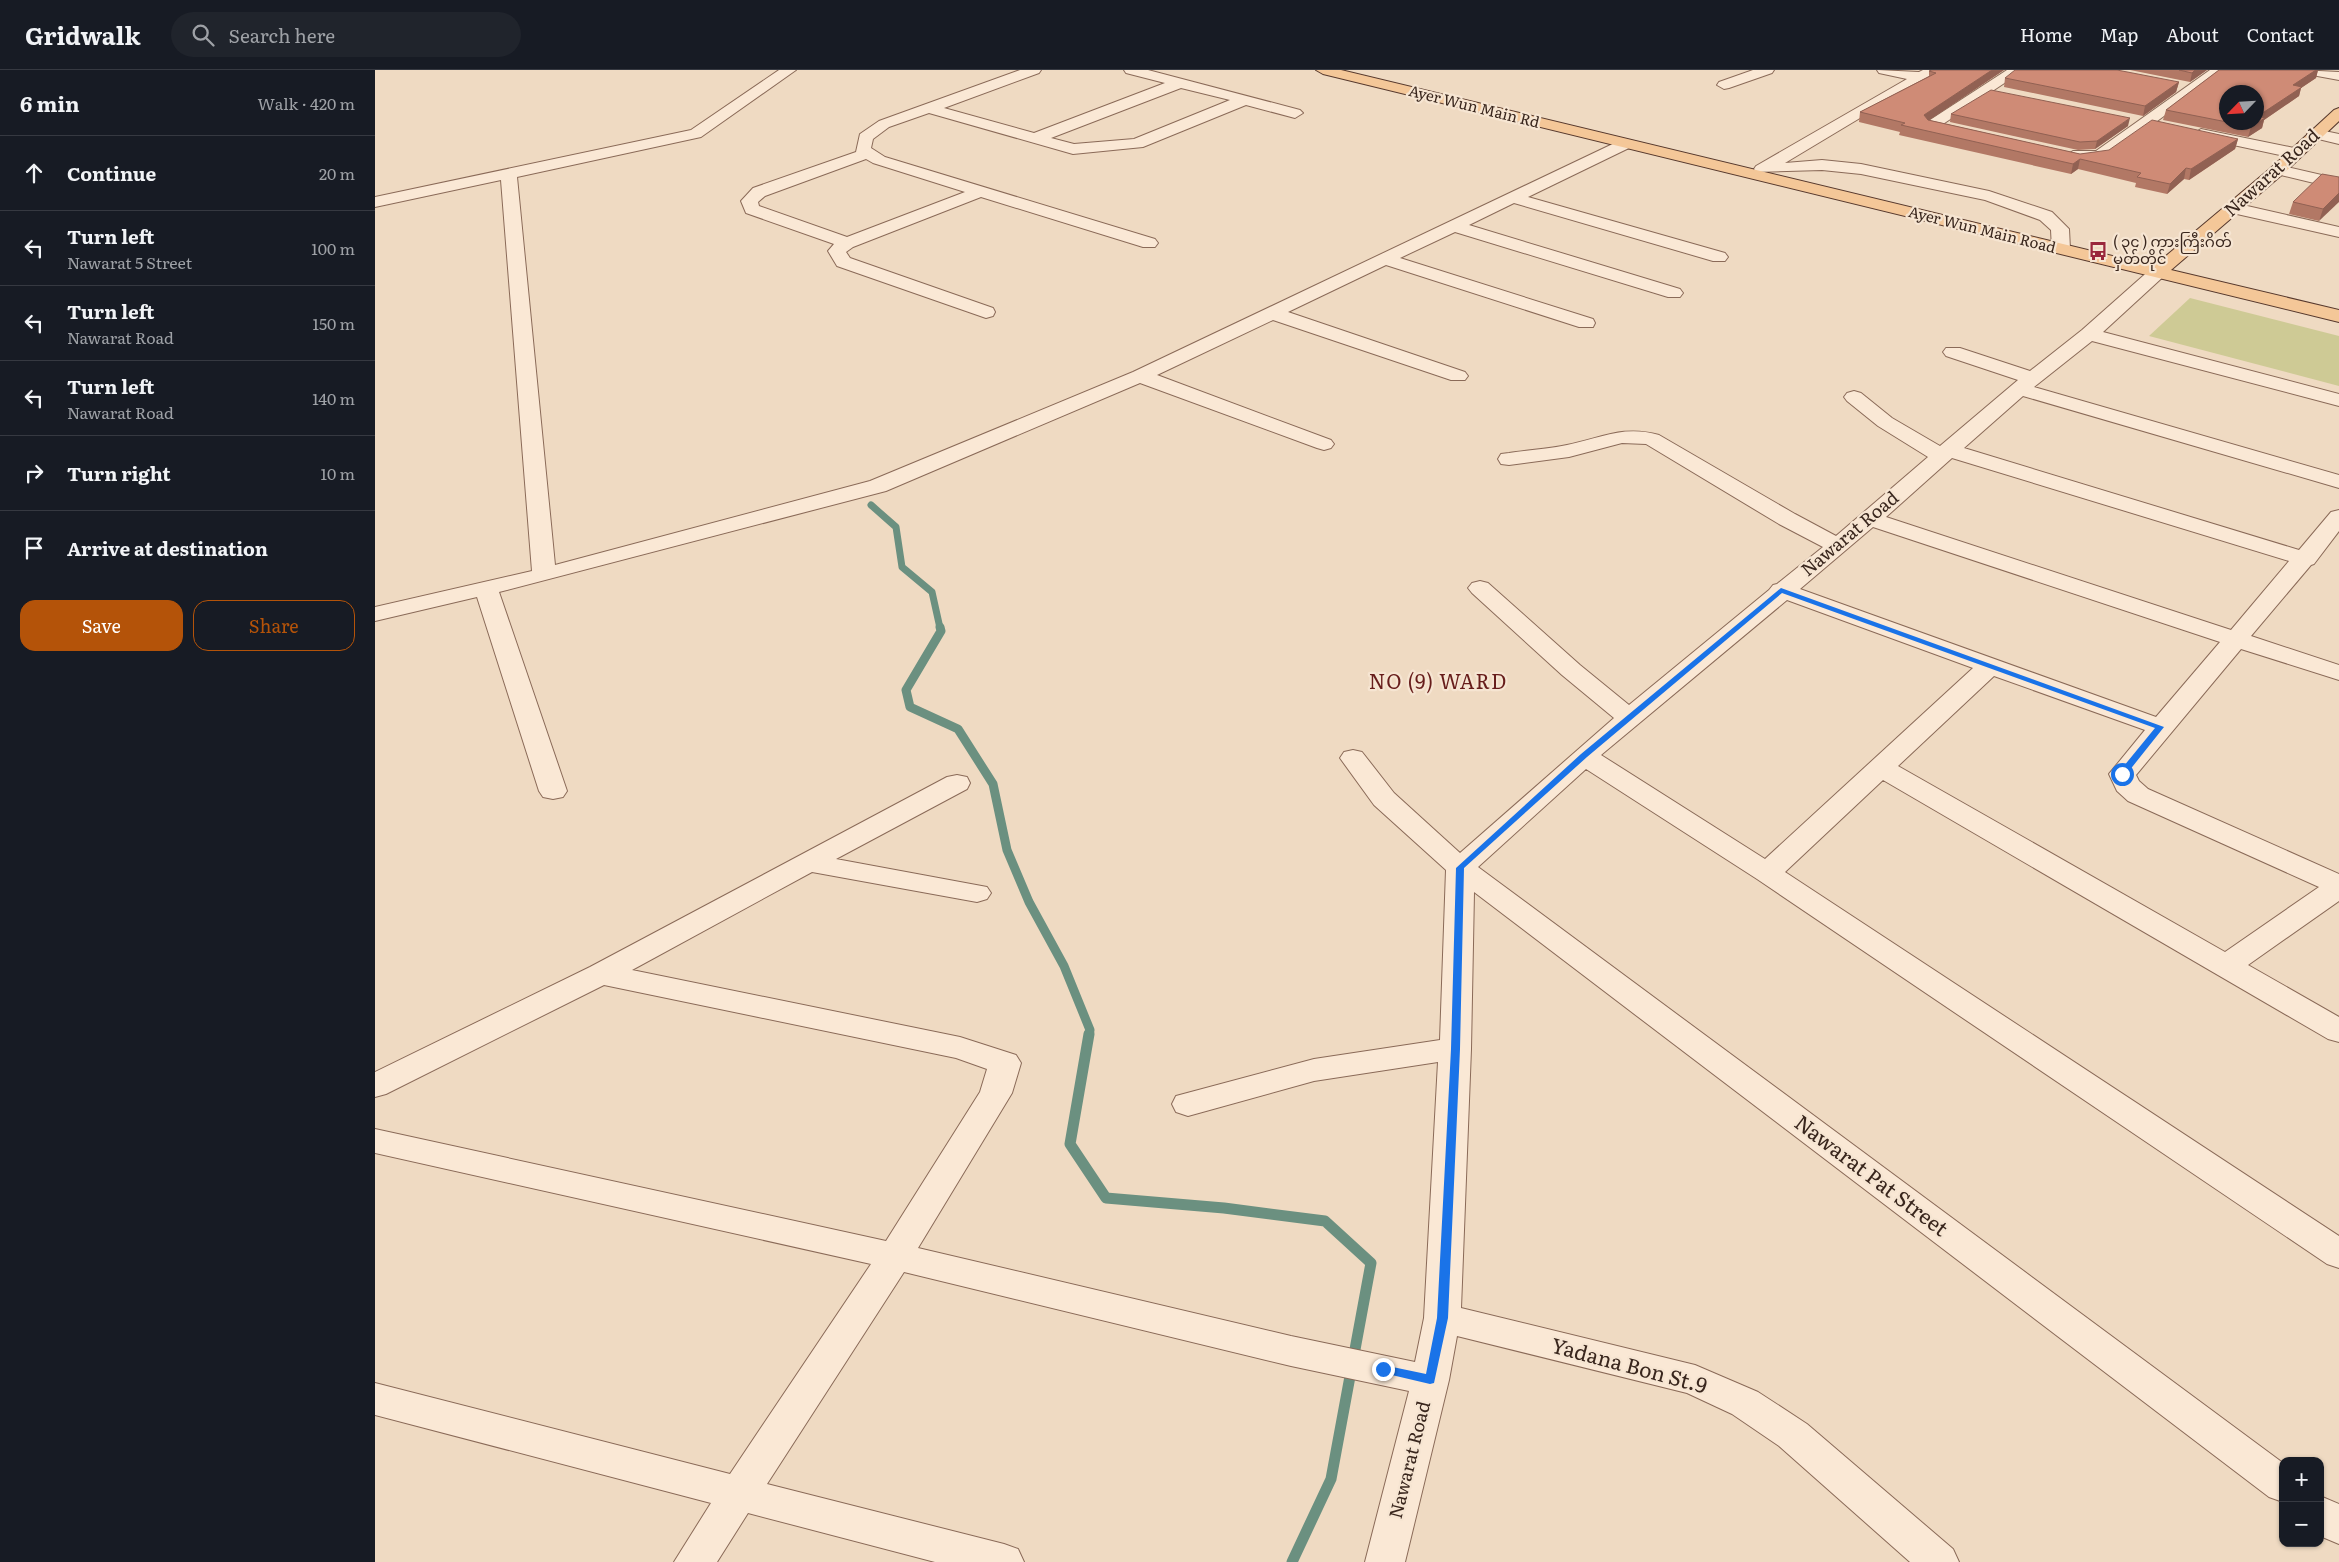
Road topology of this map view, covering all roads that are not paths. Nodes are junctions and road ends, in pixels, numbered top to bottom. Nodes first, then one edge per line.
1 (789, 70) edge
2 (1033, 70) edge
3 (1131, 70) edge
4 (1323, 70) edge
5 (1767, 70) edge
6 (1884, 70) edge
7 (2017, 70) edge
8 (2219, 70) edge
9 (2305, 70) edge
10 (1927, 74) edge
11 (2339, 76) edge
12 (1180, 83) junction
13 (1724, 85) dead end
14 (2175, 85) edge
15 (2194, 88) junction
16 (1986, 90) junction
17 (2005, 94) edge
18 (1244, 100) junction
19 (928, 108) junction
20 (1295, 113) dead end
21 (2339, 113) edge
22 (2129, 119) edge
23 (2148, 123) junction
24 (2167, 127) edge
25 (1952, 129) edge
26 (2186, 130) edge
27 (2315, 134) junction
28 (1036, 138) junction
29 (2339, 139) edge
30 (1625, 144) junction
31 (2293, 152) junction
32 (868, 153) junction
33 (2059, 153) edge
34 (2278, 170) junction
35 (1757, 172) junction
36 (509, 175) junction
37 (2339, 184) edge
38 (981, 191) junction
39 (1513, 198) junction
40 (375, 202) edge
41 (2234, 208) junction
42 (1453, 226) junction
43 (2339, 232) edge
44 (847, 243) junction
45 (1149, 243) dead end
46 (2061, 249) junction
47 (1719, 257) dead end
48 (1385, 259) junction
49 (2158, 272) junction
50 (1673, 293) dead end
51 (986, 312) dead end
52 (1272, 313) junction
53 (2339, 316) edge
54 (1586, 323) dead end
55 (2089, 334) junction
56 (1953, 352) dead end
57 (1141, 376) junction
58 (1458, 376) dead end
59 (2026, 383) junction
60 (1854, 397) dead end
61 (2339, 400) edge
62 (1323, 444) dead end
63 (1945, 453) junction
64 (1509, 459) dead end
65 (2339, 482) edge
66 (2339, 517) edge
67 (1870, 519) junction
68 (1837, 545) junction
69 (2307, 558) junction
70 (544, 575) junction
71 (486, 588) junction
72 (1480, 588) dead end
73 (1781, 590) junction
74 (375, 614) edge
75 (2238, 640) junction
76 (1990, 666) junction
77 (2339, 673) edge
78 (1629, 718) junction
79 (2160, 727) junction
80 (1584, 756) junction
81 (1353, 758) dead end
82 (1881, 767) junction
83 (957, 783) dead end
84 (553, 791) dead end
85 (808, 863) junction
86 (1460, 868) junction
87 (1767, 873) junction
88 (2339, 886) edge
89 (977, 893) dead end
90 (2226, 966) junction
91 (601, 974) junction
92 (2339, 1031) edge
93 (1455, 1049) junction
94 (375, 1086) edge
95 (1188, 1104) dead end
96 (375, 1142) edge
97 (2339, 1254) edge
98 (895, 1256) junction
99 (1442, 1318) junction
100 (1430, 1380) junction
101 (375, 1399) edge
102 (2279, 1481) edge
103 (739, 1494) junction
104 (2324, 1516) edge
105 (2339, 1527) edge
106 (694, 1562) edge
107 (1004, 1562) edge
108 (1385, 1562) edge
109 (1939, 1562) edge

1 - 36 street
2 - 19 street
3 - 12 street
4 - 30 main road, Ayer Wun Main Rd
5 - 13 street
6 - 10 street
7 - 16 street
8 - 15 street
9 - 11 street
10 - 35 street
12 - 18 street
12 - 28 street
14 - 15 street
15 - 23 street
16 - 17 street
16 - 25 street
18 - 20 street
18 - 28 street
19 - 28 street
19 - 32 street
21 - 27 main road, Nawarat Road
22 - 23 street
23 - 24 street
23 - 33 street
26 - 31 street
27 - 29 street
27 - 31 main road, Nawarat Road
30 - 35 main road, Ayer Wun Main Road
30 - 39 street
31 - 34 main road, Nawarat Road
32 - 38 street
32 - 44 street
34 - 37 street
34 - 41 main road, Nawarat Road
35 - 46 main road, Ayer Wun Main Road
35 - 46 street
36 - 40 street
36 - 70 street
38 - 44 street
38 - 45 street
39 - 42 street
39 - 47 street
41 - 43 street
41 - 49 main road, Nawarat Road
42 - 48 street
42 - 50 street
44 - 51 street
46 - 49 main road, Ayer Wun Main Road
48 - 52 street
48 - 54 street
49 - 53 main road, Ayer Wun Main Road
49 - 55 street, Nawarat Road
52 - 57 street
52 - 58 street
55 - 59 street, Nawarat Road
55 - 61 street
56 - 59 street
57 - 62 street
57 - 70 street
59 - 63 street, Nawarat Road
59 - 65 street
60 - 63 street
63 - 67 street, Nawarat Road
63 - 69 street
64 - 68 street
66 - 69 street
67 - 68 street, Nawarat Road
67 - 75 street
68 - 73 street, Nawarat Road
69 - 75 street
70 - 71 street
71 - 74 street
71 - 84 street
72 - 78 street
73 - 76 street
73 - 78 street, Nawarat Road
75 - 77 street
75 - 79 street
76 - 79 street
76 - 82 street
78 - 80 street, Nawarat Road
79 - 88 street
80 - 86 street, Nawarat Road
80 - 87 street
81 - 86 street, Nawarat Pat Street
82 - 87 street
82 - 90 street
83 - 85 street
85 - 89 street
85 - 91 street
86 - 93 street, Nawarat Road
86 - 102 street, Nawarat Pat Street
87 - 97 street
88 - 90 street
90 - 92 street
91 - 94 street
91 - 98 street
93 - 95 street
93 - 99 street, Nawarat Road
96 - 98 street
98 - 100 street
98 - 103 street
99 - 100 street, Nawarat Road
99 - 109 street, Yadana Bon St.9
100 - 108 street, Nawarat Road
101 - 103 street
103 - 106 street
103 - 107 street
104 - 105 street

